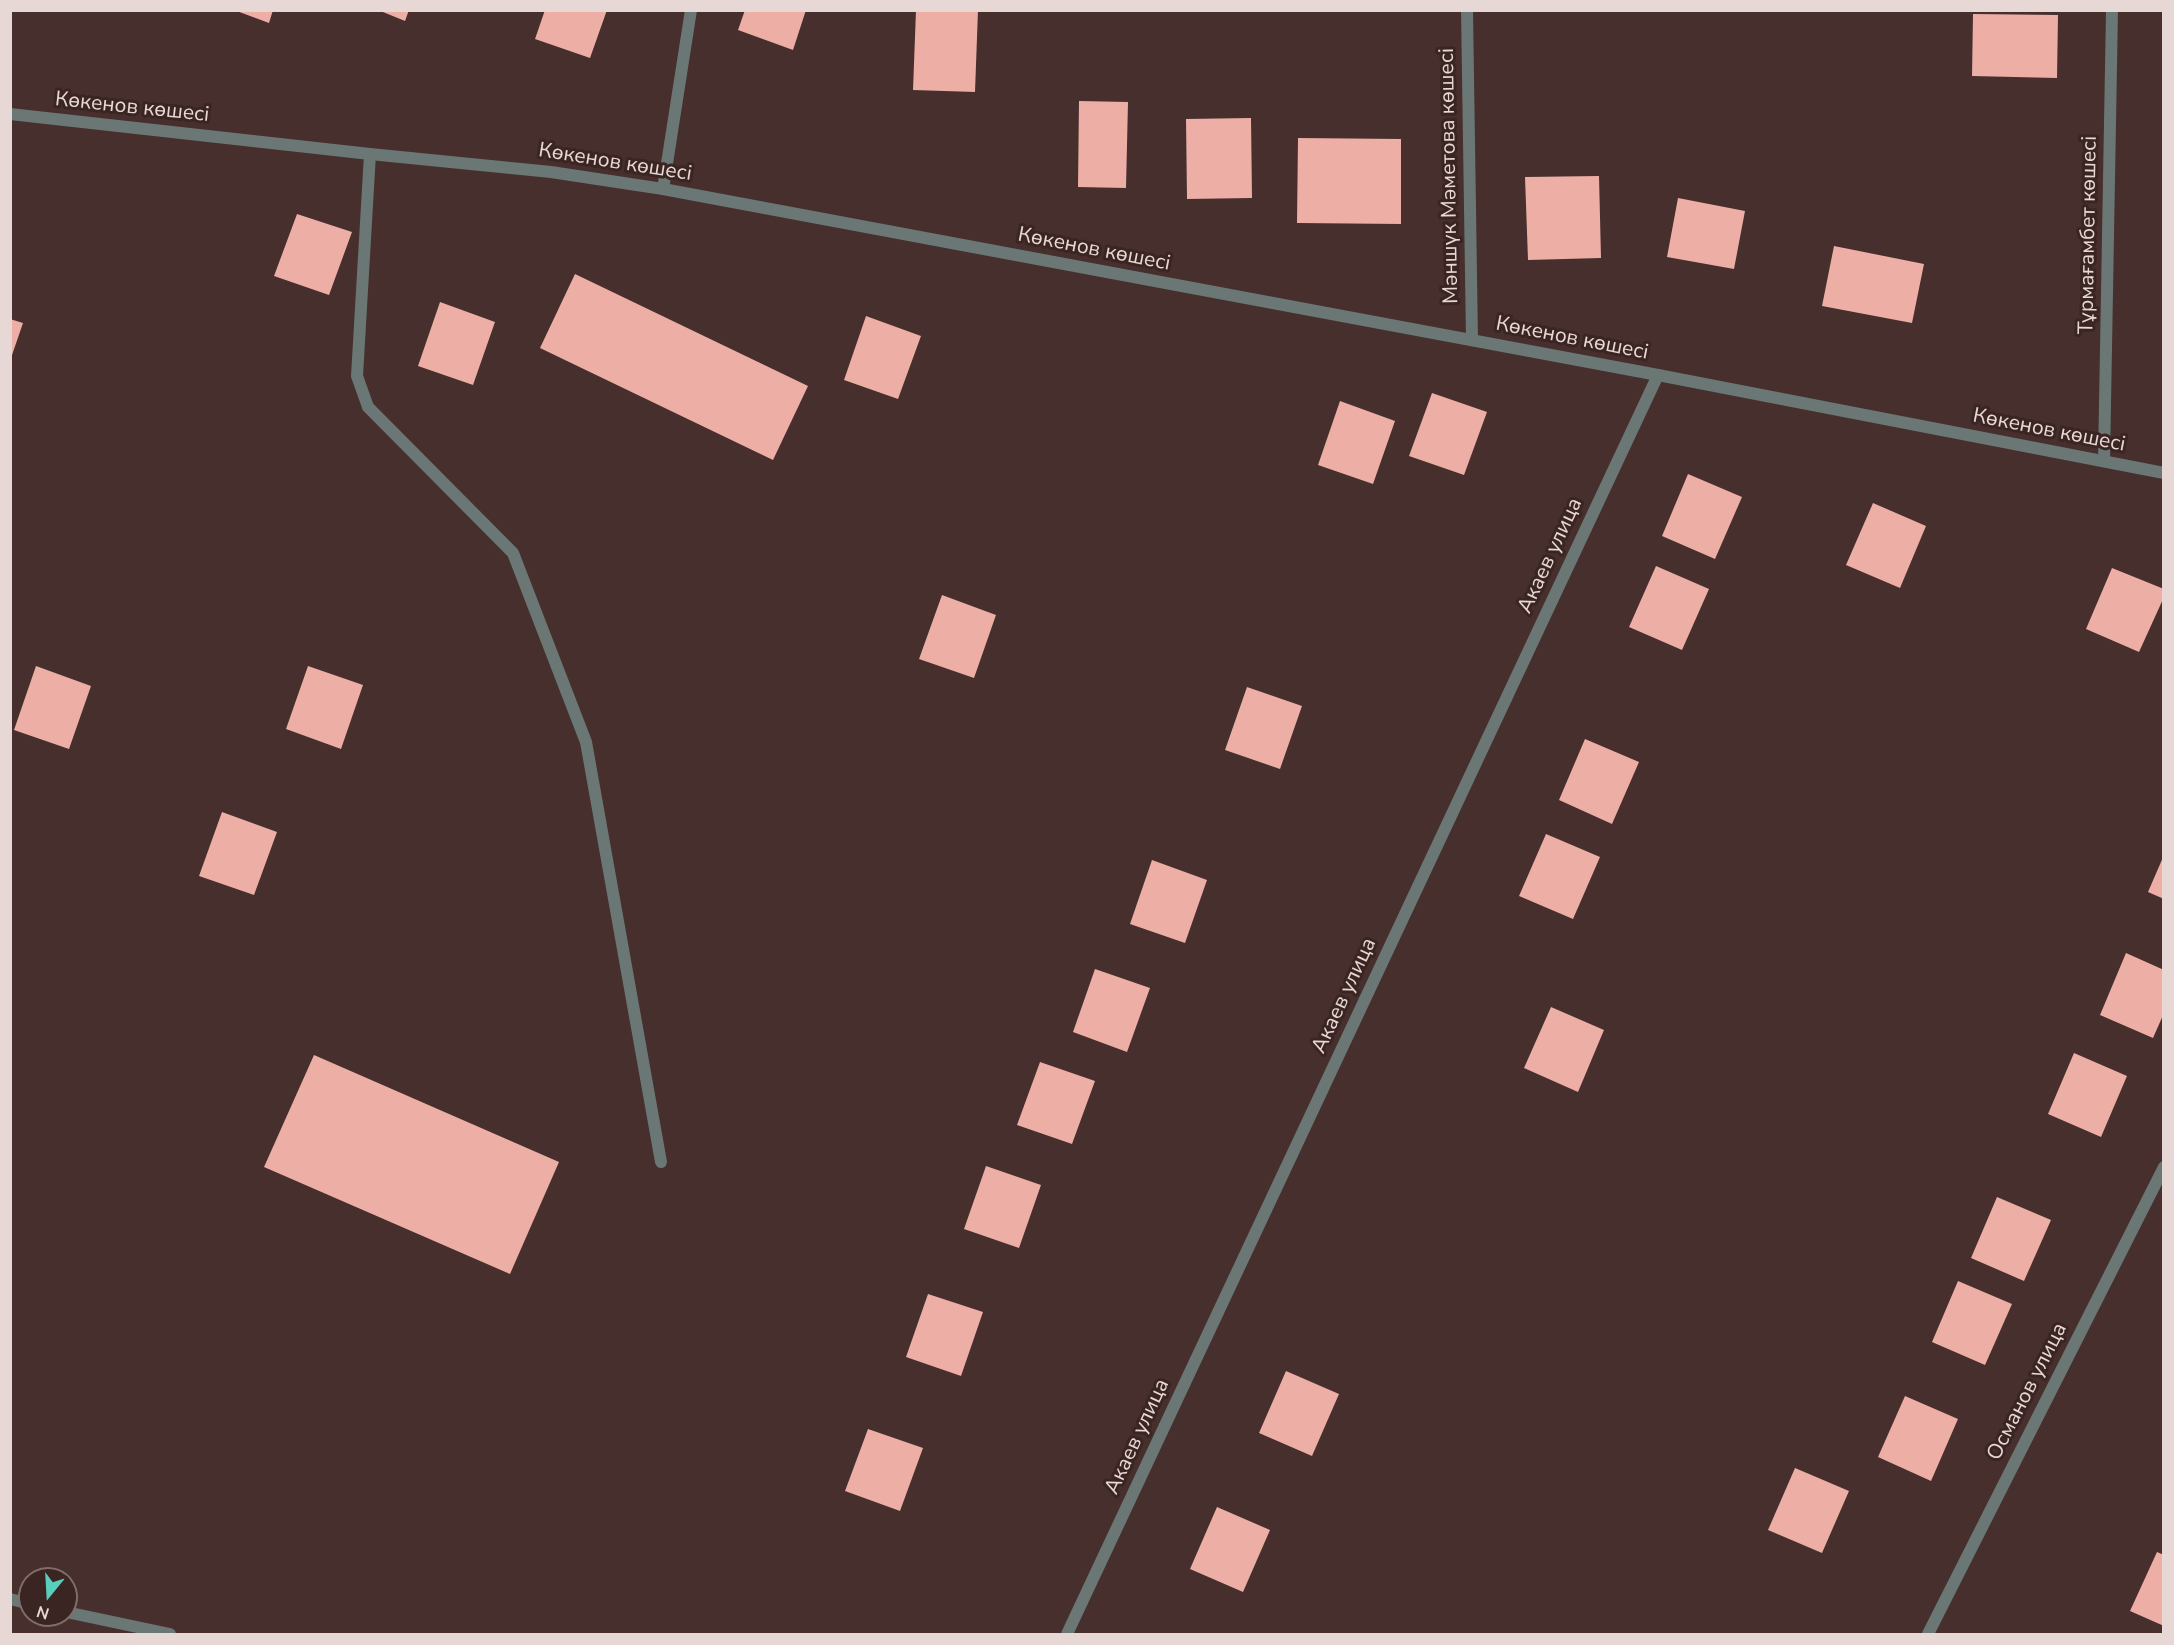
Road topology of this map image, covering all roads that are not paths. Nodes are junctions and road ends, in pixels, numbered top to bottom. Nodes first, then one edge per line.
1 (691, 10) edge
2 (1467, 10) edge
3 (2112, 10) edge
4 (10, 114) edge
5 (370, 154) junction
6 (663, 189) junction
7 (1472, 340) junction
8 (1658, 375) junction
9 (2104, 461) junction
10 (2163, 473) edge
11 (661, 1162) dead end
12 (2163, 1167) edge
13 (78, 1615) edge
14 (170, 1635) edge
15 (1067, 1635) edge
16 (1928, 1635) edge

1 - 6 street
2 - 7 street, Мәншүк Мәметова көшесі
3 - 9 street, Тұрмағамбет көшесі
4 - 5 street, Көкенов көшесі
5 - 6 street, Көкенов көшесі
5 - 11 street
6 - 7 street, Көкенов көшесі
7 - 8 street, Көкенов көшесі
8 - 9 street, Көкенов көшесі
8 - 15 street, Акаев улица
9 - 10 street, Көкенов көшесі
12 - 16 street, Османов улица
13 - 14 street

